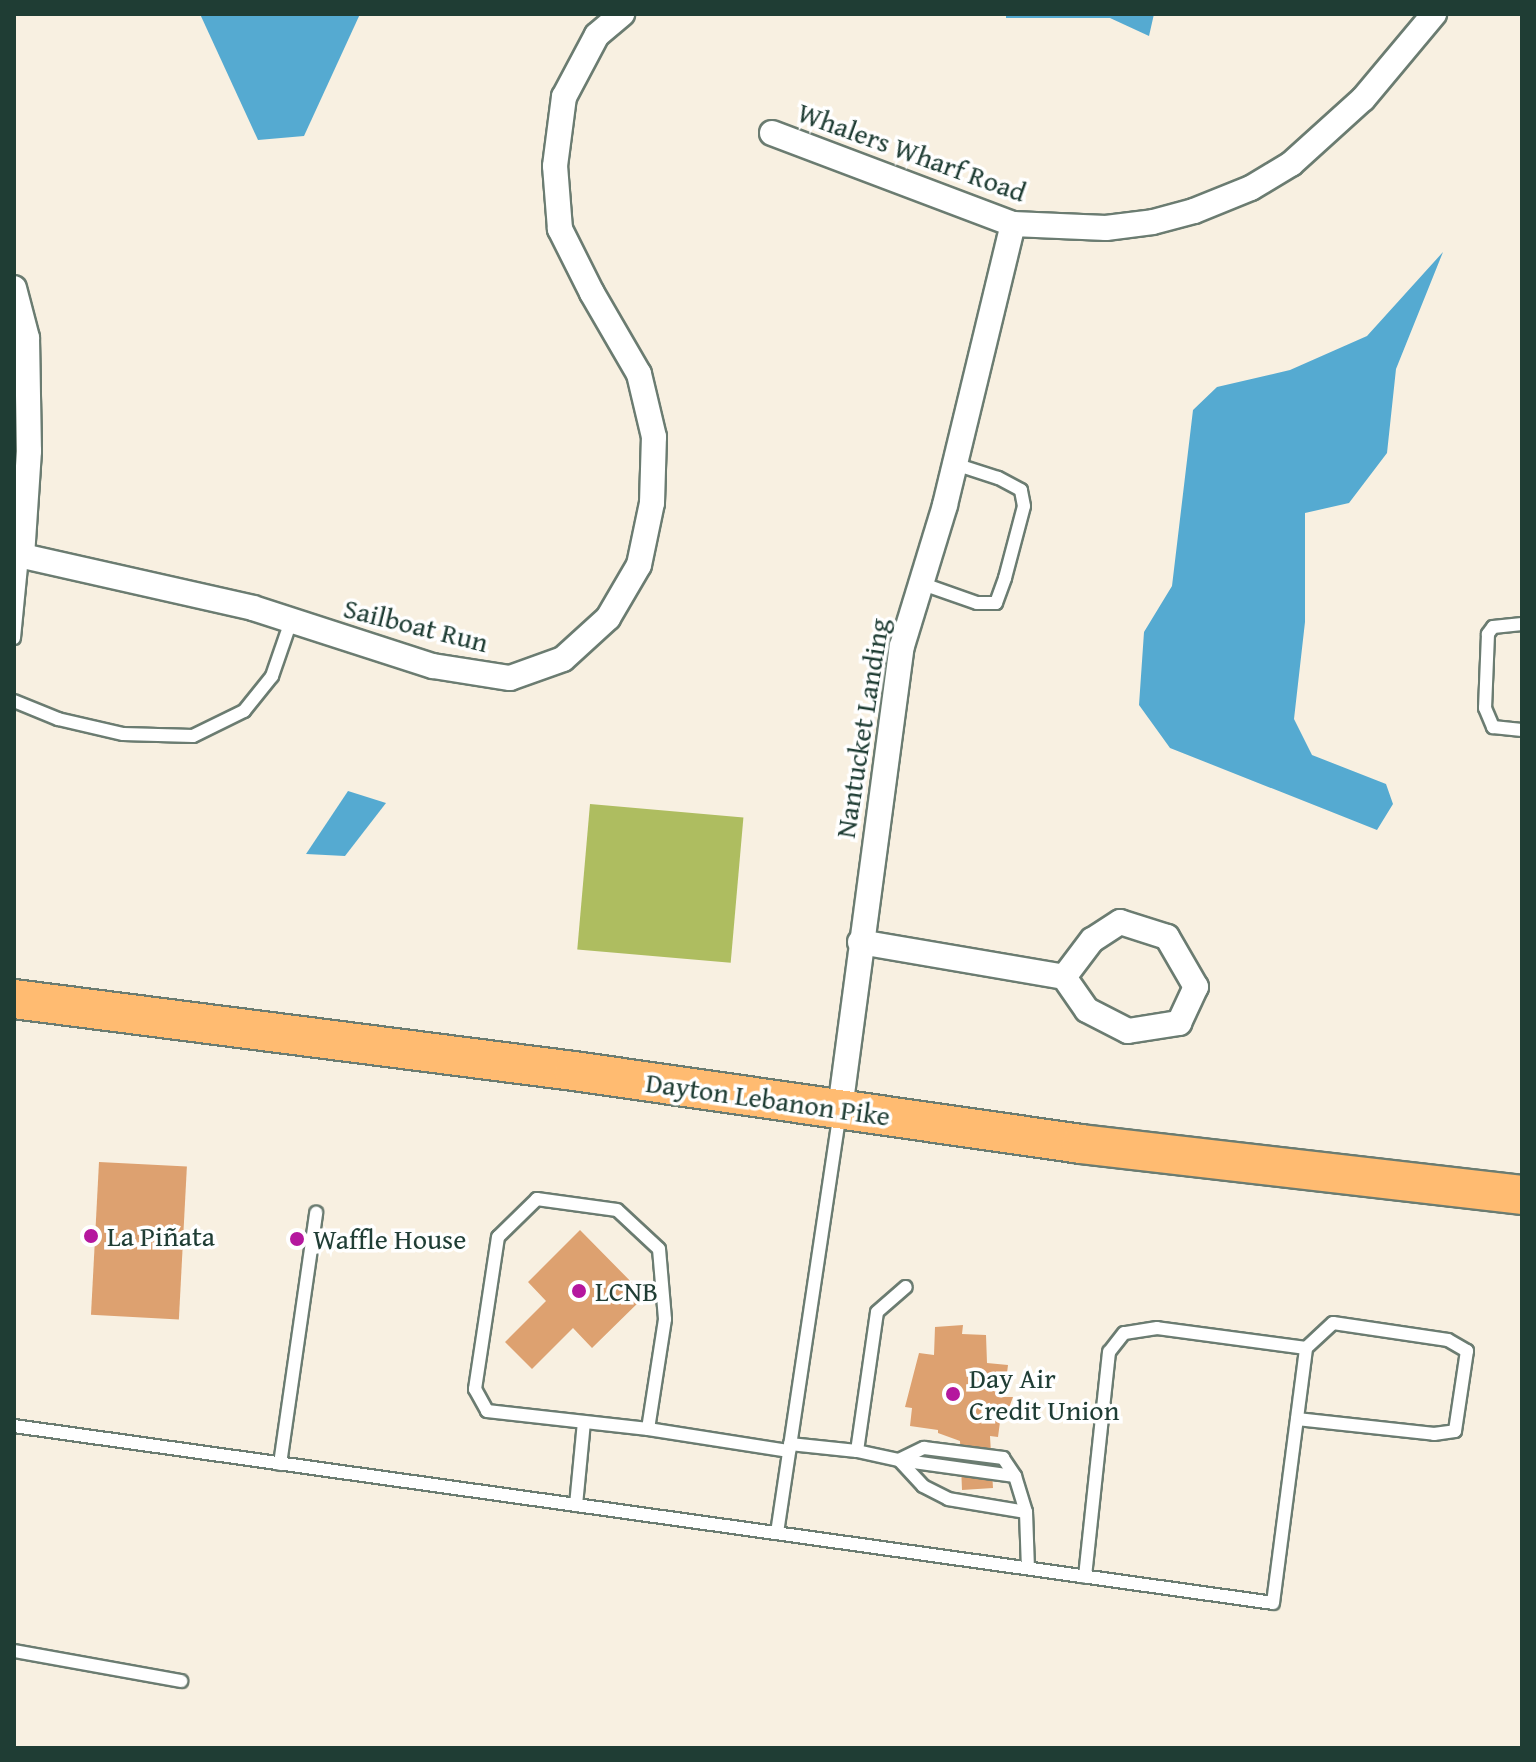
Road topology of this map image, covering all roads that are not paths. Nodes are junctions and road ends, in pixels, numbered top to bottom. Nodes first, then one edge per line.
1 (622, 14) edge
2 (1434, 14) edge
3 (772, 133) dead end
4 (1013, 224) junction
5 (14, 288) edge
6 (955, 464) junction
7 (18, 555) edge
8 (920, 583) junction
9 (291, 621) junction
10 (1522, 624) edge
11 (14, 638) edge
12 (14, 701) edge
13 (1522, 730) edge
14 (860, 942) junction
15 (1064, 977) junction
16 (14, 999) edge
17 (840, 1109) junction
18 (1522, 1195) edge
19 (316, 1213) dead end
20 (906, 1287) dead end
21 (1306, 1348) junction
22 (1297, 1419) junction
23 (584, 1422) junction
24 (14, 1426) edge
25 (648, 1429) junction
26 (790, 1448) junction
27 (857, 1451) junction
28 (899, 1460) junction
29 (280, 1464) junction
30 (576, 1505) junction
31 (1026, 1512) junction
32 (777, 1533) junction
33 (1028, 1568) junction
34 (1085, 1577) junction
35 (14, 1651) edge
36 (181, 1681) dead end

1 - 9 street, Sailboat Run
2 - 4 street, Whalers Wharf Road
3 - 4 street, Whalers Wharf Road
4 - 6 street, Nantucket Landing
5 - 7 street
6 - 8 street, Nantucket Landing
6 - 8 lane
7 - 9 street, Sailboat Run
7 - 11 lane
8 - 14 street, Nantucket Landing
9 - 12 lane
10 - 13 lane
14 - 15 street
14 - 17 street, Nantucket Landing
15 - 15 street
16 - 17 main road, Dayton Lebanon Pike
17 - 18 main road, Dayton Lebanon Pike
17 - 26 lane
19 - 29 lane
20 - 27 lane
21 - 22 lane
21 - 22 lane
21 - 34 lane
22 - 34 lane
23 - 25 lane
23 - 25 lane
23 - 30 lane
24 - 29 lane
25 - 26 lane
26 - 27 lane
26 - 32 lane
27 - 28 lane
28 - 31 lane
28 - 31 lane
29 - 30 lane
30 - 32 lane
31 - 33 lane
32 - 33 lane
33 - 34 lane
35 - 36 lane

